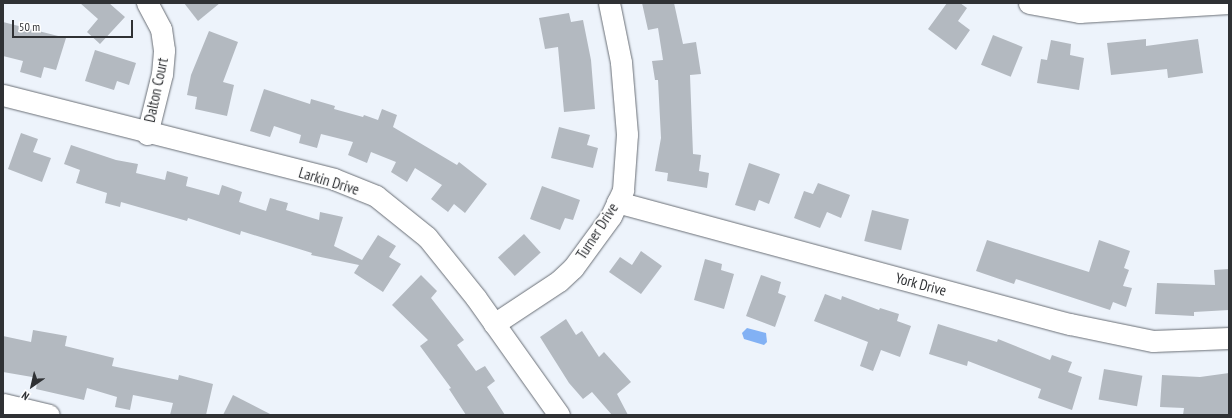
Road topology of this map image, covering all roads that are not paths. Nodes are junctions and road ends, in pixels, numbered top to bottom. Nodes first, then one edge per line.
1 (147, 3) edge
2 (609, 3) edge
3 (1029, 3) edge
4 (1229, 3) edge
5 (3, 95) edge
6 (147, 134) junction
7 (617, 202) junction
8 (494, 324) junction
9 (1229, 338) edge
10 (3, 404) edge
11 (49, 415) edge
12 (559, 415) edge

1 - 6 street, Dalton Court
2 - 7 street, Turner Drive
3 - 4 street
5 - 6 street, Larkin Drive
6 - 8 street, Larkin Drive
7 - 8 street, Turner Drive
7 - 9 street, York Drive
8 - 12 street, Larkin Drive
10 - 11 street

